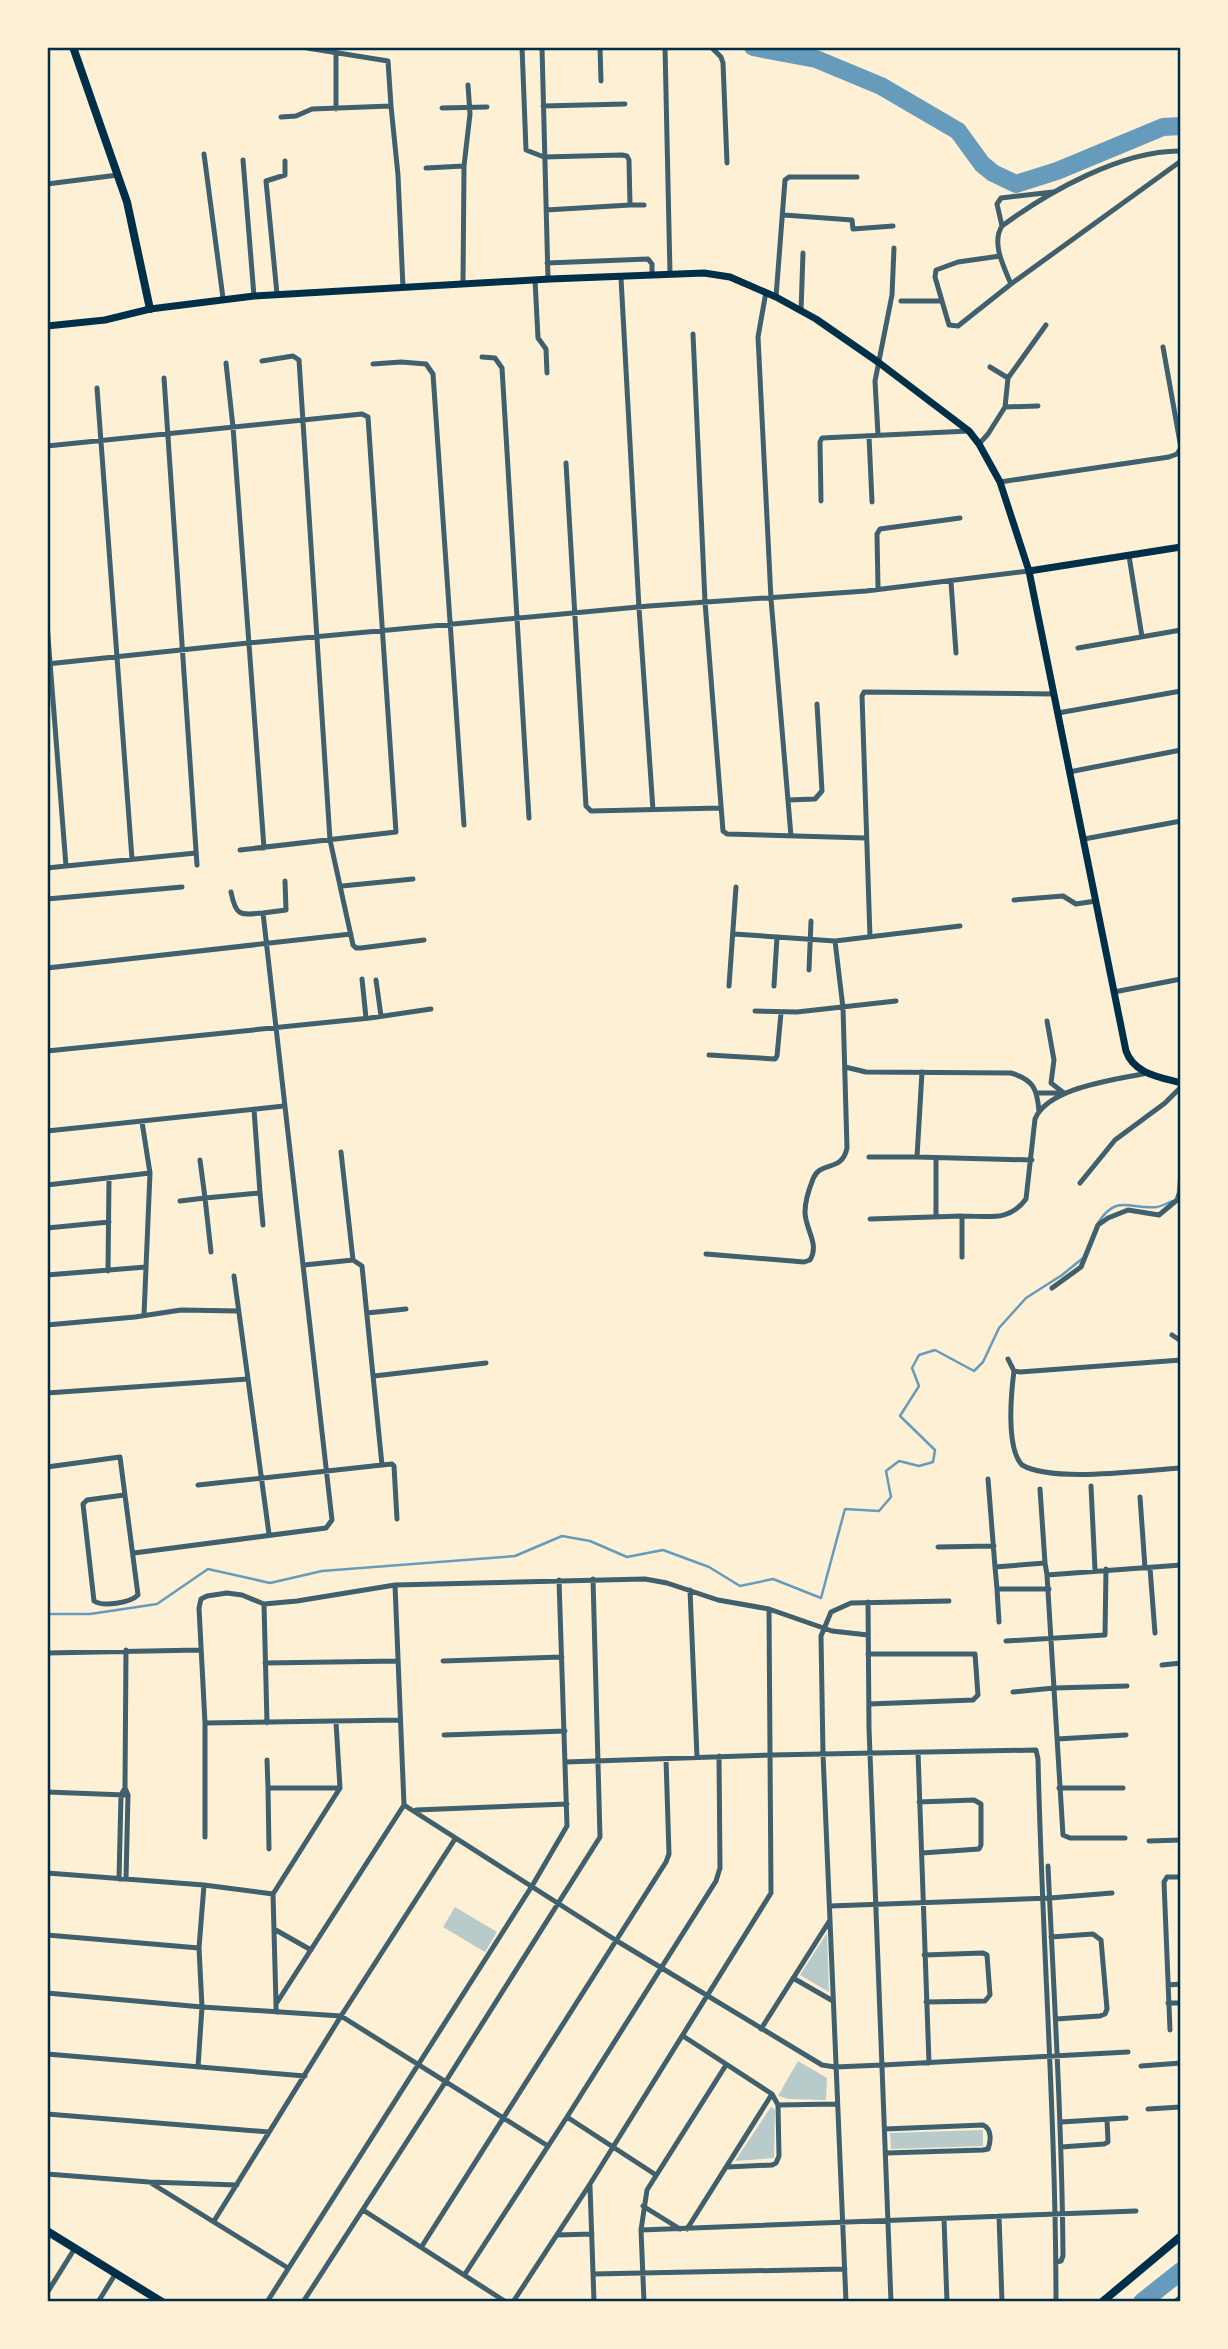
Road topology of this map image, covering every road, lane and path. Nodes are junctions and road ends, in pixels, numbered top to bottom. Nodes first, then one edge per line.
1 (73, 47) edge
2 (522, 47) edge
3 (542, 47) edge
4 (600, 47) edge
5 (664, 47) edge
6 (711, 47) edge
7 (306, 48) edge
8 (336, 53) junction
9 (601, 81) dead end
10 (468, 85) dead end
11 (625, 104) dead end
12 (391, 106) junction
13 (542, 106) junction
14 (471, 107) junction
15 (487, 107) dead end
16 (336, 108) junction
17 (442, 108) dead end
18 (281, 117) dead end
19 (1181, 151) edge
20 (204, 154) dead end
21 (544, 157) junction
22 (243, 160) dead end
23 (285, 161) dead end
24 (1181, 161) edge
25 (727, 163) dead end
26 (464, 166) junction
27 (426, 168) dead end
28 (118, 175) junction
29 (857, 177) dead end
30 (47, 184) edge
31 (1056, 192) junction
32 (630, 205) junction
33 (644, 205) dead end
34 (546, 210) junction
35 (784, 215) junction
36 (893, 226) dead end
37 (1002, 226) junction
38 (894, 248) dead end
39 (803, 253) dead end
40 (1000, 256) junction
41 (547, 263) junction
42 (670, 274) junction
43 (652, 275) junction
44 (621, 278) junction
45 (548, 279) junction
46 (535, 280) junction
47 (463, 284) junction
48 (1011, 284) junction
49 (403, 288) junction
50 (766, 292) junction
51 (277, 294) junction
52 (254, 296) junction
53 (776, 297) junction
54 (223, 298) junction
55 (901, 301) dead end
56 (941, 301) junction
57 (150, 309) junction
58 (801, 311) junction
59 (1046, 325) dead end
60 (47, 326) edge
61 (692, 334) dead end
62 (1163, 347) dead end
63 (482, 357) dead end
64 (262, 361) dead end
65 (878, 362) junction
66 (226, 363) dead end
67 (373, 364) dead end
68 (989, 367) dead end
69 (547, 373) dead end
70 (164, 378) dead end
71 (1008, 378) junction
72 (97, 388) dead end
73 (1038, 405) dead end
74 (1005, 407) junction
75 (303, 422) junction
76 (233, 427) junction
77 (969, 431) junction
78 (168, 433) junction
79 (878, 435) junction
80 (869, 436) junction
81 (100, 440) junction
82 (979, 444) junction
83 (47, 446) edge
84 (566, 463) dead end
85 (1000, 482) junction
86 (821, 501) dead end
87 (872, 502) dead end
88 (960, 518) dead end
89 (1181, 547) edge
90 (1129, 556) junction
91 (1029, 571) junction
92 (951, 582) junction
93 (878, 589) junction
94 (771, 599) junction
95 (705, 602) junction
96 (639, 608) junction
97 (573, 613) junction
98 (517, 620) junction
99 (47, 624) edge
100 (450, 626) junction
101 (1181, 631) edge
102 (384, 632) junction
103 (1142, 637) junction
104 (317, 638) junction
105 (248, 643) junction
106 (1078, 648) dead end
107 (184, 650) junction
108 (956, 653) dead end
109 (116, 656) junction
110 (49, 664) edge
111 (1181, 691) edge
112 (1054, 694) junction
113 (817, 704) dead end
114 (1058, 713) junction
115 (1181, 750) edge
116 (1069, 772) junction
117 (788, 800) junction
118 (720, 808) junction
119 (653, 810) junction
120 (528, 818) dead end
121 (1181, 821) edge
122 (464, 825) dead end
123 (791, 836) junction
124 (865, 838) junction
125 (1084, 839) junction
126 (330, 840) junction
127 (264, 848) junction
128 (240, 850) dead end
129 (196, 853) junction
130 (132, 859) junction
131 (197, 865) dead end
132 (66, 866) junction
133 (47, 868) edge
134 (413, 879) dead end
135 (285, 881) dead end
136 (182, 887) dead end
137 (342, 887) junction
138 (736, 887) dead end
139 (231, 892) dead end
140 (47, 899) edge
141 (1014, 900) dead end
142 (1097, 901) junction
143 (263, 913) junction
144 (811, 921) dead end
145 (960, 926) dead end
146 (351, 934) junction
147 (734, 934) junction
148 (777, 937) junction
149 (870, 937) junction
150 (810, 939) junction
151 (424, 940) dead end
152 (835, 941) junction
153 (267, 945) junction
154 (47, 968) edge
155 (809, 971) dead end
156 (362, 979) dead end
157 (1181, 979) edge
158 (376, 980) dead end
159 (729, 986) dead end
160 (774, 986) dead end
161 (1114, 992) junction
162 (896, 1001) dead end
163 (844, 1008) junction
164 (431, 1009) dead end
165 (755, 1011) dead end
166 (781, 1013) junction
167 (381, 1016) junction
168 (366, 1018) junction
169 (1047, 1021) dead end
170 (276, 1027) junction
171 (47, 1051) edge
172 (709, 1055) dead end
173 (845, 1067) junction
174 (922, 1072) junction
175 (1147, 1073) junction
176 (1181, 1085) edge
177 (1038, 1093) junction
178 (1063, 1093) junction
179 (284, 1106) junction
180 (254, 1109) junction
181 (1039, 1111) junction
182 (142, 1122) junction
183 (47, 1131) edge
184 (341, 1152) dead end
185 (869, 1157) dead end
186 (917, 1157) junction
187 (936, 1157) junction
188 (200, 1160) dead end
189 (1032, 1160) junction
190 (150, 1173) junction
191 (109, 1178) junction
192 (1080, 1183) dead end
193 (47, 1185) edge
194 (1181, 1188) edge
195 (260, 1193) junction
196 (205, 1198) junction
197 (180, 1201) dead end
198 (962, 1216) junction
199 (936, 1217) junction
200 (870, 1219) dead end
201 (109, 1222) junction
202 (263, 1226) dead end
203 (47, 1228) edge
204 (211, 1252) dead end
205 (706, 1254) dead end
206 (962, 1257) dead end
207 (354, 1260) junction
208 (304, 1265) junction
209 (146, 1266) junction
210 (108, 1271) junction
211 (47, 1275) edge
212 (234, 1276) dead end
213 (1052, 1288) dead end
214 (406, 1309) dead end
215 (238, 1311) junction
216 (367, 1313) junction
217 (144, 1315) junction
218 (47, 1325) edge
219 (1172, 1335) dead end
220 (1181, 1341) edge
221 (1008, 1359) dead end
222 (1181, 1360) edge
223 (486, 1363) dead end
224 (1014, 1371) junction
225 (374, 1377) junction
226 (248, 1379) junction
227 (47, 1393) edge
228 (382, 1465) junction
229 (47, 1467) edge
230 (1181, 1468) edge
231 (326, 1472) junction
232 (988, 1479) dead end
233 (260, 1480) junction
234 (198, 1485) dead end
235 (1091, 1486) dead end
236 (1041, 1489) dead end
237 (124, 1495) junction
238 (1140, 1497) dead end
239 (397, 1519) dead end
240 (269, 1534) junction
241 (994, 1546) junction
242 (938, 1548) dead end
243 (134, 1553) junction
244 (1045, 1563) junction
245 (1181, 1566) edge
246 (995, 1567) junction
247 (1148, 1568) junction
248 (1106, 1569) junction
249 (1095, 1570) junction
250 (1047, 1575) junction
251 (593, 1579) junction
252 (559, 1580) junction
253 (395, 1585) junction
254 (997, 1589) junction
255 (1049, 1589) junction
256 (690, 1590) junction
257 (949, 1601) dead end
258 (868, 1602) junction
259 (264, 1604) junction
260 (769, 1609) junction
261 (999, 1622) dead end
262 (823, 1628) junction
263 (1155, 1633) dead end
264 (867, 1635) junction
265 (1051, 1638) junction
266 (1006, 1641) dead end
267 (126, 1650) junction
268 (201, 1650) junction
269 (47, 1653) edge
270 (868, 1654) junction
271 (562, 1657) junction
272 (398, 1661) junction
273 (443, 1661) dead end
274 (265, 1663) junction
275 (1181, 1663) edge
276 (1162, 1665) dead end
277 (1127, 1686) dead end
278 (1054, 1688) junction
279 (1013, 1692) dead end
280 (869, 1704) junction
281 (400, 1720) junction
282 (336, 1722) junction
283 (205, 1723) junction
284 (267, 1723) junction
285 (565, 1731) junction
286 (444, 1735) dead end
287 (1126, 1735) dead end
288 (1057, 1739) junction
289 (918, 1752) junction
290 (871, 1753) junction
291 (823, 1754) junction
292 (771, 1755) junction
293 (719, 1756) junction
294 (697, 1757) junction
295 (666, 1759) junction
296 (267, 1760) dead end
297 (566, 1762) junction
298 (598, 1762) junction
299 (268, 1788) junction
300 (340, 1788) junction
301 (1059, 1788) junction
302 (1124, 1788) dead end
303 (47, 1792) edge
304 (125, 1795) junction
305 (919, 1802) junction
306 (567, 1804) junction
307 (404, 1805) junction
308 (414, 1811) junction
309 (205, 1836) dead end
310 (1125, 1838) dead end
311 (455, 1839) junction
312 (1149, 1840) dead end
313 (1181, 1840) edge
314 (269, 1849) dead end
315 (922, 1853) junction
316 (1048, 1866) dead end
317 (47, 1873) edge
318 (1181, 1877) edge
319 (122, 1879) junction
320 (204, 1885) junction
321 (531, 1886) junction
322 (1112, 1893) dead end
323 (273, 1894) junction
324 (1050, 1898) junction
325 (1041, 1899) junction
326 (923, 1903) junction
327 (559, 1904) junction
328 (877, 1905) junction
329 (830, 1906) junction
330 (830, 1920) junction
331 (274, 1929) junction
332 (47, 1935) edge
333 (1051, 1937) junction
334 (617, 1941) junction
335 (199, 1948) junction
336 (311, 1950) junction
337 (925, 1955) junction
338 (662, 1968) junction
339 (793, 1978) junction
340 (1181, 1984) edge
341 (1168, 1985) junction
342 (47, 1993) edge
343 (707, 1997) junction
344 (833, 2001) junction
345 (926, 2002) junction
346 (1168, 2003) junction
347 (1181, 2003) edge
348 (276, 2004) junction
349 (202, 2007) junction
350 (276, 2012) junction
351 (341, 2016) junction
352 (1056, 2019) junction
353 (761, 2029) junction
354 (1170, 2030) dead end
355 (683, 2036) junction
356 (1128, 2052) dead end
357 (47, 2054) edge
358 (1049, 2056) junction
359 (1058, 2056) junction
360 (929, 2063) junction
361 (1181, 2063) edge
362 (419, 2064) junction
363 (726, 2065) junction
364 (883, 2065) junction
365 (1140, 2066) dead end
366 (198, 2067) junction
367 (835, 2067) junction
368 (305, 2076) junction
369 (446, 2081) junction
370 (772, 2094) junction
371 (837, 2104) junction
372 (778, 2105) junction
373 (1181, 2107) edge
374 (1148, 2109) dead end
375 (47, 2114) edge
376 (503, 2117) junction
377 (567, 2117) junction
378 (1126, 2118) dead end
379 (1107, 2119) junction
380 (1060, 2122) junction
381 (885, 2129) junction
382 (269, 2133) junction
383 (548, 2146) junction
384 (613, 2147) junction
385 (1061, 2147) junction
386 (886, 2153) junction
387 (727, 2167) junction
388 (47, 2174) edge
389 (656, 2175) junction
390 (149, 2182) junction
391 (590, 2184) junction
392 (237, 2185) junction
393 (643, 2206) junction
394 (363, 2210) junction
395 (1136, 2211) dead end
396 (1055, 2214) junction
397 (1063, 2214) junction
398 (999, 2216) junction
399 (944, 2219) junction
400 (214, 2221) junction
401 (889, 2221) junction
402 (843, 2223) junction
403 (687, 2228) junction
404 (680, 2229) junction
405 (641, 2230) junction
406 (47, 2231) edge
407 (592, 2234) junction
408 (557, 2235) junction
409 (1181, 2236) edge
410 (422, 2246) junction
411 (75, 2248) junction
412 (1056, 2262) junction
413 (288, 2268) junction
414 (845, 2269) junction
415 (116, 2273) junction
416 (465, 2274) junction
417 (593, 2274) junction
418 (642, 2274) junction
419 (47, 2293) edge
420 (1181, 2297) edge
421 (161, 2301) edge
422 (98, 2302) edge
423 (267, 2302) edge
424 (303, 2302) edge
425 (506, 2302) edge
426 (513, 2302) edge
427 (594, 2302) edge
428 (644, 2302) edge
429 (846, 2302) edge
430 (891, 2302) edge
431 (947, 2302) edge
432 (1002, 2302) edge
433 (1056, 2302) edge
434 (1102, 2302) edge
435 (1175, 2302) edge

1 - 28 main road
2 - 21 street
3 - 13 street
4 - 9 street
5 - 42 street
6 - 25 street
7 - 8 street
8 - 12 street
8 - 16 street
10 - 14 street
11 - 13 street
12 - 16 street
12 - 49 street
13 - 21 street
14 - 15 street
14 - 17 street
14 - 26 street
16 - 18 street
19 - 31 street
20 - 54 street
21 - 32 street
21 - 34 street
22 - 52 street
23 - 51 street
24 - 48 street
26 - 27 street
26 - 47 street
28 - 30 street
28 - 57 main road
29 - 35 street
31 - 37 street
31 - 37 street
32 - 33 street
32 - 34 street
34 - 41 street
35 - 36 street
35 - 53 street
37 - 40 street
38 - 65 street
39 - 58 street
40 - 48 street
40 - 56 street
41 - 43 street
41 - 45 street
42 - 43 main road
42 - 50 main road
43 - 44 main road
44 - 45 main road
44 - 96 street
45 - 46 main road
46 - 47 main road
46 - 69 street
47 - 49 main road
48 - 56 street
49 - 51 main road
50 - 53 main road
50 - 94 street
51 - 52 main road
52 - 54 main road
53 - 58 main road
54 - 57 main road
55 - 56 street
57 - 60 main road
58 - 65 main road
59 - 71 street
61 - 95 street
62 - 85 street
63 - 98 street
64 - 75 street
65 - 77 main road
65 - 79 street
66 - 76 street
67 - 100 street
68 - 71 street
70 - 78 street
71 - 74 street
72 - 81 street
73 - 74 street
74 - 82 street
75 - 76 street
75 - 102 street
75 - 104 street
76 - 78 street
76 - 105 street
77 - 79 street
77 - 82 main road
78 - 81 street
78 - 107 street
79 - 80 street
80 - 86 street
80 - 87 street
81 - 83 street
81 - 109 street
82 - 85 main road
84 - 97 street
85 - 91 main road
88 - 93 street
89 - 90 main road
90 - 91 main road
90 - 103 street
91 - 92 street
91 - 112 main road
92 - 93 street
92 - 108 street
93 - 94 street
94 - 95 street
94 - 117 street
95 - 96 street
95 - 118 street
96 - 97 street
96 - 119 street
97 - 98 street
97 - 119 street
98 - 100 street
98 - 120 street
99 - 110 street
100 - 102 street
100 - 122 street
101 - 103 street
102 - 104 street
102 - 126 street
103 - 106 street
104 - 105 street
104 - 126 street
105 - 107 street
105 - 127 street
107 - 109 street
107 - 129 street
109 - 110 street
109 - 130 street
110 - 132 street
111 - 114 street
112 - 114 main road
112 - 124 street
113 - 117 street
114 - 116 main road
115 - 116 street
116 - 125 main road
117 - 123 street
118 - 119 street
118 - 123 street
121 - 125 street
123 - 124 street
124 - 149 street
125 - 142 main road
126 - 127 street
126 - 137 street
127 - 128 street
129 - 130 street
129 - 131 street
130 - 132 street
132 - 133 street
134 - 137 street
135 - 143 street
136 - 140 street
137 - 146 street
138 - 147 street
139 - 143 street
141 - 142 street
142 - 161 main road
143 - 153 street
144 - 150 street
145 - 149 street
146 - 151 street
146 - 153 street
147 - 148 street
147 - 159 street
148 - 150 street
148 - 160 street
149 - 152 street
150 - 152 street
150 - 155 street
152 - 163 street
153 - 154 street
153 - 170 street
156 - 168 street
157 - 161 street
158 - 167 street
161 - 175 main road
162 - 163 street
163 - 166 street
163 - 173 street
164 - 167 street
165 - 166 street
166 - 172 street
167 - 168 street
168 - 170 street
169 - 178 street
170 - 171 street
170 - 179 street
173 - 174 street
173 - 205 street
174 - 177 street
174 - 186 street
175 - 176 main road
175 - 178 street
176 - 192 street
177 - 178 street
177 - 181 street
178 - 181 street
179 - 180 street
179 - 208 street
180 - 182 street
180 - 195 street
181 - 189 street
182 - 183 street
182 - 190 street
184 - 207 street
185 - 186 street
186 - 187 street
187 - 189 street
187 - 199 street
188 - 196 street
189 - 198 street
190 - 191 street
190 - 209 street
191 - 193 street
191 - 201 street
194 - 213 street
195 - 196 street
195 - 202 street
196 - 197 street
196 - 204 street
198 - 199 street
198 - 206 street
199 - 200 street
201 - 203 street
201 - 210 street
207 - 208 street
207 - 216 street
208 - 231 street
209 - 210 street
209 - 217 street
210 - 211 street
212 - 215 street
214 - 216 street
215 - 217 street
215 - 226 street
216 - 225 street
217 - 218 street
219 - 220 street
221 - 224 street
222 - 224 street
223 - 225 street
224 - 230 street
225 - 228 street
226 - 227 street
226 - 233 street
228 - 231 street
228 - 239 street
229 - 237 street
231 - 233 street
231 - 240 street
232 - 241 street
233 - 234 street
233 - 240 street
235 - 249 street
236 - 244 street
237 - 243 street
237 - 243 street
238 - 247 street
240 - 243 street
241 - 242 street
241 - 246 street
244 - 246 street
244 - 250 street
245 - 247 street
246 - 254 street
247 - 248 street
247 - 263 street
248 - 249 street
248 - 265 street
249 - 250 street
250 - 255 street
251 - 252 street
251 - 256 street
251 - 298 street
252 - 253 street
252 - 271 street
253 - 259 street
253 - 272 street
254 - 255 street
254 - 261 street
255 - 265 street
256 - 260 street
256 - 294 street
257 - 258 street
258 - 262 street
258 - 264 street
259 - 268 street
259 - 274 street
260 - 262 street
260 - 292 street
262 - 264 street
262 - 291 street
264 - 270 street
265 - 266 street
265 - 278 street
267 - 268 street
267 - 269 street
267 - 304 street
268 - 283 street
270 - 280 street
270 - 280 street
271 - 273 street
271 - 285 street
272 - 274 street
272 - 281 street
274 - 284 street
275 - 276 street
277 - 278 street
278 - 279 street
278 - 288 street
280 - 290 street
281 - 282 street
281 - 307 street
282 - 284 street
282 - 300 street
283 - 284 street
283 - 309 street
285 - 286 street
285 - 297 street
287 - 288 street
288 - 301 street
289 - 290 street
289 - 305 street
289 - 325 street
290 - 291 street
290 - 328 street
291 - 292 street
291 - 329 street
292 - 293 street
292 - 343 street
293 - 294 street
293 - 338 street
294 - 295 street
295 - 298 street
295 - 334 street
296 - 299 street
297 - 298 street
297 - 306 street
298 - 327 street
299 - 300 street
299 - 314 street
300 - 323 street
301 - 302 street
301 - 310 street
303 - 304 street
304 - 319 street
305 - 315 street
305 - 315 street
306 - 308 street
306 - 321 street
307 - 308 street
307 - 336 street
308 - 311 street
311 - 321 street
311 - 351 street
312 - 313 street
315 - 326 street
316 - 324 street
317 - 319 street
318 - 341 street
319 - 320 street
320 - 323 street
320 - 335 street
321 - 327 street
321 - 362 street
322 - 324 street
323 - 331 street
324 - 325 street
324 - 333 street
325 - 326 street
325 - 358 street
326 - 328 street
326 - 337 street
327 - 334 street
327 - 369 street
328 - 329 street
328 - 364 street
329 - 330 street
330 - 339 street
330 - 344 street
331 - 336 street
331 - 348 street
332 - 335 street
333 - 352 street
333 - 352 street
334 - 338 street
334 - 376 street
335 - 349 street
336 - 348 street
337 - 345 street
337 - 345 street
338 - 343 street
338 - 377 street
339 - 344 street
339 - 353 street
340 - 341 street
341 - 346 street
342 - 349 street
343 - 353 street
343 - 355 street
344 - 367 street
345 - 360 street
346 - 347 street
346 - 354 street
348 - 350 street
349 - 350 street
349 - 366 street
350 - 351 street
351 - 362 street
351 - 368 street
352 - 359 street
353 - 367 street
355 - 363 street
355 - 384 street
356 - 359 street
357 - 366 street
358 - 359 street
358 - 360 street
358 - 396 street
359 - 380 street
360 - 364 street
361 - 365 street
362 - 369 street
362 - 413 street
363 - 370 street
363 - 389 street
364 - 367 street
364 - 381 street
366 - 368 street
367 - 371 street
368 - 382 street
369 - 376 street
369 - 394 street
370 - 372 street
370 - 387 street
371 - 372 street
371 - 402 street
372 - 387 street
373 - 374 street
375 - 382 street
376 - 383 street
376 - 410 street
377 - 383 street
377 - 384 street
378 - 379 street
379 - 380 street
379 - 385 street
380 - 385 street
381 - 386 street
381 - 386 street
382 - 392 street
383 - 416 street
384 - 389 street
384 - 391 street
385 - 397 street
386 - 401 street
387 - 403 street
388 - 390 street
389 - 393 street
390 - 392 street
390 - 400 street
391 - 407 street
391 - 408 street
392 - 400 street
393 - 404 street
393 - 405 street
394 - 410 street
394 - 424 street
395 - 397 street
396 - 397 street
396 - 398 street
396 - 412 street
397 - 412 street
398 - 399 street
398 - 432 street
399 - 401 street
399 - 431 street
400 - 413 street
401 - 402 street
401 - 430 street
402 - 403 street
402 - 414 street
403 - 404 street
404 - 405 street
405 - 418 street
406 - 411 main road
407 - 408 street
407 - 417 street
408 - 426 street
409 - 434 main road
410 - 416 street
411 - 415 main road
411 - 419 street
412 - 433 street
413 - 423 street
414 - 418 street
414 - 429 street
415 - 421 main road
415 - 422 street
416 - 425 street
417 - 418 street
417 - 427 street
418 - 428 street
420 - 435 street

